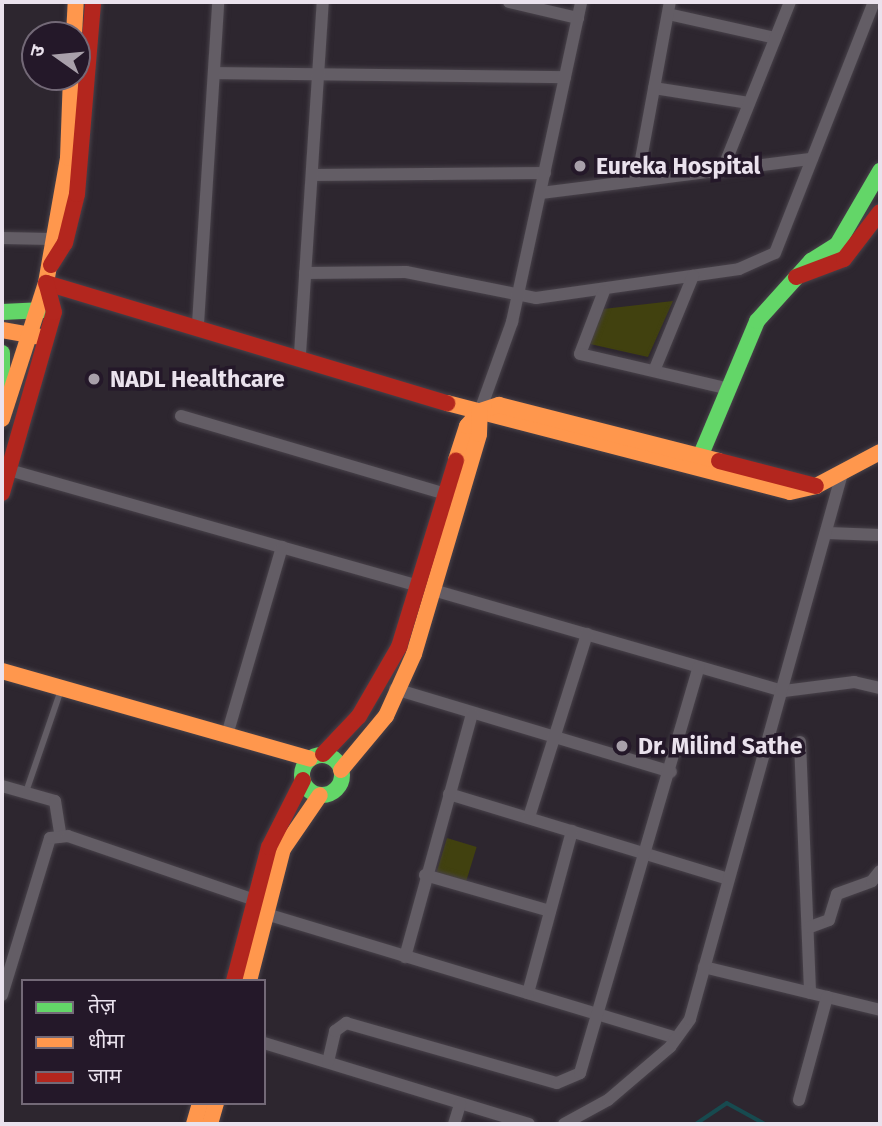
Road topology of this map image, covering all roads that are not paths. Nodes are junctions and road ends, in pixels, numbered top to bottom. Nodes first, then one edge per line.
1 (76, 2) edge
2 (93, 2) edge
3 (218, 2) edge
4 (323, 2) edge
5 (509, 2) edge
6 (581, 2) edge
7 (790, 2) edge
8 (874, 2) edge
9 (669, 8) edge
10 (578, 18) junction
11 (75, 21) edge
12 (775, 38) junction
13 (215, 72) junction
14 (318, 74) junction
15 (565, 77) junction
16 (654, 88) junction
17 (70, 91) edge
18 (749, 103) junction
19 (812, 159) junction
20 (722, 170) junction
21 (880, 171) edge
22 (545, 173) junction
23 (312, 175) junction
24 (637, 181) junction
25 (541, 193) junction
26 (880, 212) edge
27 (2, 238) edge
28 (52, 239) junction
29 (50, 266) junction
30 (306, 272) junction
31 (693, 276) junction
32 (794, 278) junction
33 (46, 283) junction
34 (604, 291) junction
35 (517, 297) junction
36 (34, 309) junction
37 (2, 312) edge
38 (54, 312) junction
39 (198, 324) junction
40 (2, 330) edge
41 (28, 335) junction
42 (48, 336) junction
43 (2, 353) edge
44 (300, 354) junction
45 (654, 371) junction
46 (729, 389) junction
47 (2, 406) edge
48 (480, 411) junction
49 (181, 416) dead end
50 (2, 419) edge
51 (880, 452) edge
52 (698, 463) junction
53 (9, 470) junction
54 (843, 470) junction
55 (2, 493) edge
56 (446, 494) junction
57 (827, 533) junction
58 (880, 535) edge
59 (282, 547) junction
60 (425, 588) junction
61 (587, 634) junction
62 (699, 667) junction
63 (2, 671) edge
64 (62, 688) junction
65 (880, 688) edge
66 (395, 690) junction
67 (784, 691) junction
68 (472, 714) junction
69 (227, 736) junction
70 (552, 737) junction
71 (800, 742) dead end
72 (317, 757) junction
73 (341, 769) junction
74 (671, 772) junction
75 (303, 780) junction
76 (2, 786) edge
77 (26, 793) junction
78 (449, 794) junction
79 (320, 795) junction
80 (529, 817) junction
81 (572, 831) junction
82 (61, 837) junction
83 (647, 854) junction
84 (880, 871) edge
85 (425, 875) junction
86 (727, 879) junction
87 (255, 900) junction
88 (550, 911) junction
89 (266, 914) junction
90 (810, 927) junction
91 (405, 957) junction
92 (704, 967) junction
93 (235, 979) edge
94 (250, 979) edge
95 (528, 993) junction
96 (810, 993) junction
97 (2, 995) edge
98 (827, 997) junction
99 (880, 1010) edge
100 (599, 1014) junction
101 (676, 1038) junction
102 (266, 1044) edge
103 (328, 1062) junction
104 (799, 1100) dead end
105 (460, 1104) junction
106 (199, 1105) edge
107 (215, 1105) edge
108 (194, 1124) edge
109 (210, 1124) edge
110 (454, 1124) edge
111 (529, 1124) edge
112 (564, 1124) edge

1 - 11 main road
2 - 29 main road
3 - 13 street
4 - 14 street
5 - 10 street
6 - 10 street
7 - 12 street
8 - 19 street
9 - 12 street
9 - 16 street
10 - 15 street
12 - 18 street
13 - 14 street
13 - 39 street
14 - 15 street
14 - 23 street
15 - 22 street
16 - 18 street
16 - 24 street
17 - 28 main road
18 - 20 street
19 - 20 street
19 - 31 street
20 - 24 street
21 - 32 main road
22 - 23 street
22 - 25 street
23 - 30 street
24 - 25 street
25 - 35 street
26 - 32 main road
27 - 28 street
28 - 29 main road
29 - 33 main road
30 - 35 street
30 - 44 street
31 - 34 street
31 - 45 street
32 - 46 main road
33 - 36 main road
33 - 38 main road
33 - 39 main road
34 - 35 street
34 - 45 street
35 - 48 street
36 - 37 main road
36 - 38 main road
36 - 41 main road
38 - 42 main road
39 - 44 main road
40 - 41 main road
41 - 42 main road
41 - 50 main road
42 - 53 main road
43 - 47 main road
44 - 48 main road
45 - 46 street
46 - 52 main road
48 - 52 main road
48 - 56 main road
48 - 60 main road
49 - 56 street
51 - 54 main road
52 - 54 main road
53 - 55 main road
53 - 59 street
54 - 57 street
56 - 60 main road
57 - 58 street
57 - 67 street
59 - 60 street
59 - 69 street
60 - 61 street
60 - 66 main road
60 - 72 main road
61 - 62 street
61 - 70 street
62 - 67 street
62 - 74 street
63 - 64 main road
64 - 69 main road
64 - 77 lane
65 - 67 street
66 - 68 street
66 - 73 main road
67 - 86 street
68 - 70 street
68 - 78 street
69 - 72 main road
70 - 74 street
70 - 80 street
71 - 90 street
72 - 73 main road
72 - 75 main road
73 - 79 main road
74 - 83 street
75 - 79 main road
75 - 87 main road
76 - 77 street
77 - 82 street
78 - 80 street
78 - 85 street
79 - 89 main road
80 - 81 street
81 - 83 street
81 - 88 street
82 - 87 street
82 - 97 street
83 - 86 street
83 - 100 street
84 - 90 street
85 - 88 street
85 - 91 street
86 - 92 street
87 - 93 main road
88 - 95 street
89 - 91 street
89 - 94 main road
90 - 96 street
91 - 95 street
92 - 96 street
92 - 101 street
95 - 100 street
96 - 98 street
98 - 99 street
98 - 104 street
100 - 101 street
100 - 103 street
101 - 112 street
102 - 103 street
103 - 105 street
105 - 110 street
105 - 111 street
106 - 108 main road
107 - 109 main road

